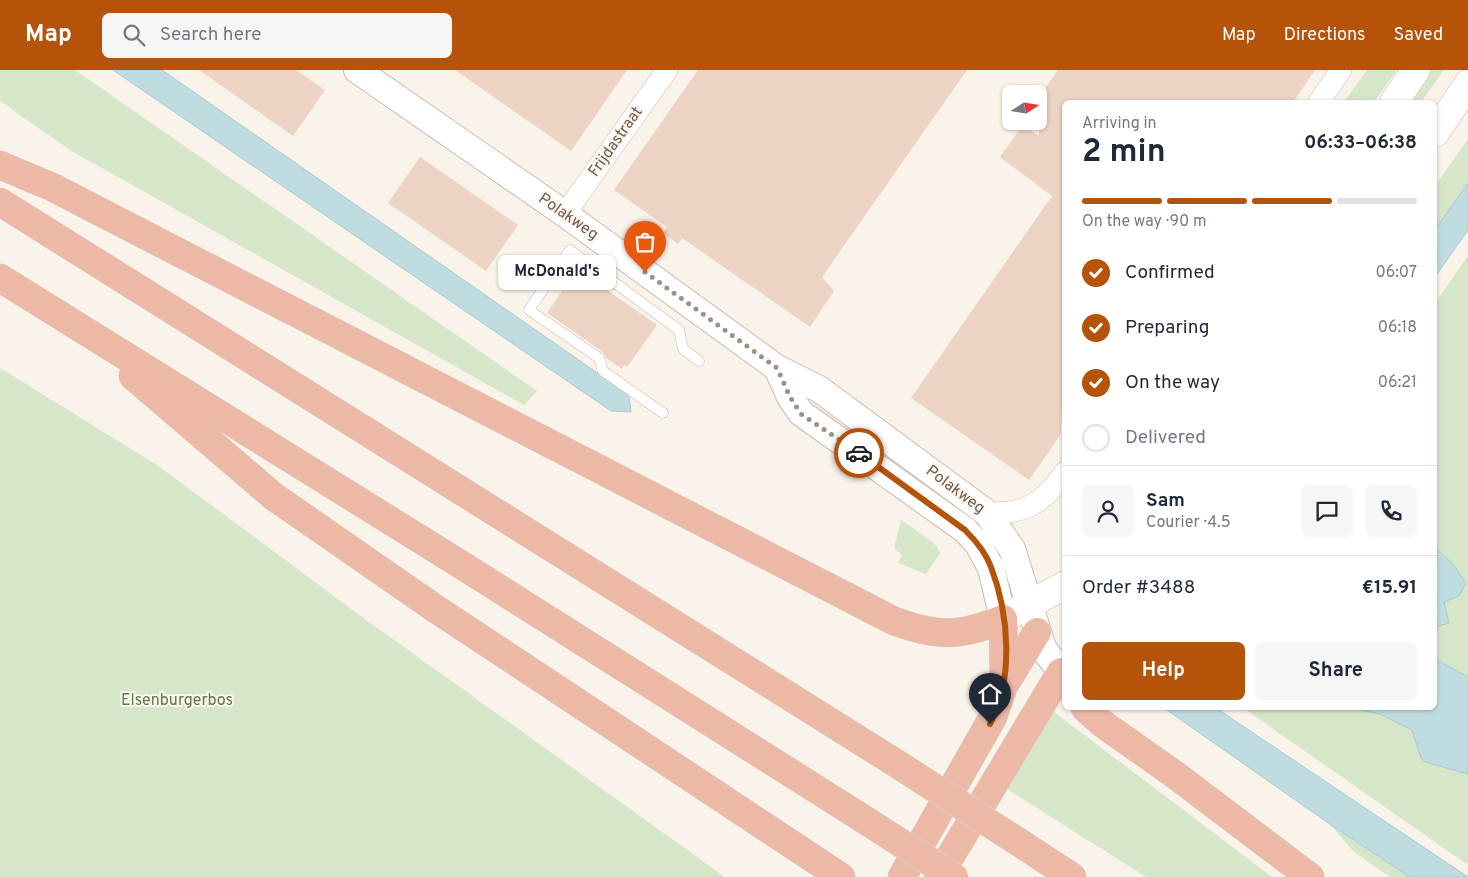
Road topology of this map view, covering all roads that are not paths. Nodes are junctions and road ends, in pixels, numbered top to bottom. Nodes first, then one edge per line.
1 (357, 70) edge
2 (667, 70) edge
3 (1341, 70) edge
4 (1416, 70) edge
5 (1468, 84) edge
6 (1320, 100) edge
7 (1395, 100) edge
8 (1437, 130) edge
9 (0, 165) edge
10 (0, 202) edge
11 (566, 214) junction
12 (0, 278) edge
13 (65, 318) junction
14 (699, 361) dead end
15 (777, 368) junction
16 (663, 413) dead end
17 (1062, 475) edge
18 (987, 513) junction
19 (1062, 588) edge
20 (1062, 594) edge
21 (1030, 604) junction
22 (1003, 619) junction
23 (1037, 632) junction
24 (1062, 671) edge
25 (1062, 676) edge
26 (1004, 685) junction
27 (1087, 710) edge
28 (833, 871) edge
29 (886, 877) edge
30 (902, 877) edge
31 (938, 877) edge
32 (954, 877) edge
33 (1072, 877) edge
34 (1310, 877) edge

1 - 11 street, Polakweg
2 - 11 street, Frijdastraat
3 - 6 street
4 - 7 main road
5 - 8 main road
9 - 22 highway
10 - 33 highway, bridge
11 - 15 street, Polakweg
12 - 13 highway
13 - 28 highway
13 - 32 highway, bridge
14 - 16 lane
15 - 18 street, Polakweg
15 - 22 street, Polakweg
17 - 18 street
18 - 21 street, Polakweg
19 - 21 main road
20 - 23 main road
21 - 22 main road
21 - 23 street, Polakweg
22 - 26 highway
23 - 24 street, Polakweg
23 - 26 highway
25 - 31 highway
26 - 29 highway
26 - 30 highway
27 - 34 highway

